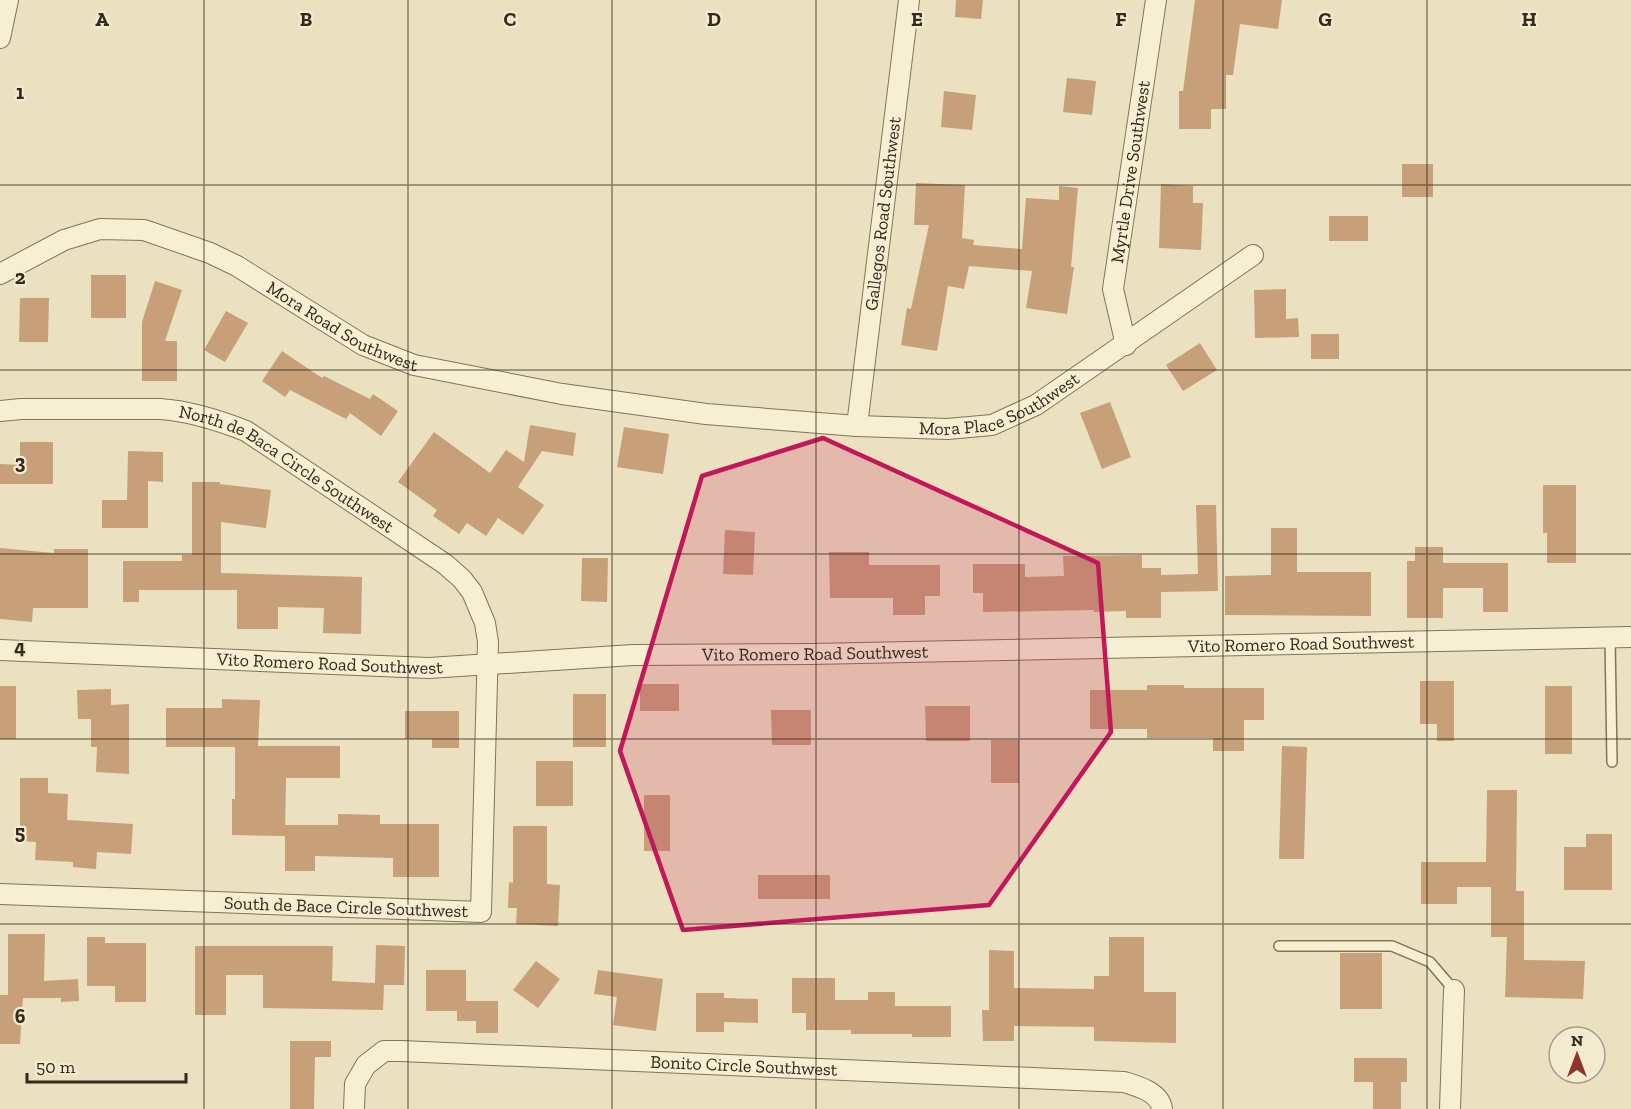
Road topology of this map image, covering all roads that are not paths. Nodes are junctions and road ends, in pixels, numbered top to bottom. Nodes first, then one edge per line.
1 (8, 0) edge
2 (909, 0) edge
3 (1156, 0) edge
4 (0, 38) edge
5 (1253, 255) dead end
6 (0, 274) edge
7 (1126, 345) junction
8 (0, 411) edge
9 (706, 414) joint
10 (857, 426) junction
11 (1610, 637) junction
12 (1631, 637) edge
13 (0, 650) edge
14 (488, 666) junction
15 (1612, 762) dead end
16 (0, 894) edge
17 (1279, 946) dead end
18 (1454, 990) joint
19 (354, 1109) edge
20 (1162, 1109) edge
21 (1450, 1109) edge

1 - 4 street
2 - 10 street, Gallegos Road Southwest
3 - 7 street, Myrtle Drive Southwest
5 - 7 street, Mora Place Southwest
6 - 9 street, Mora Road Southwest
7 - 10 street, Mora Place Southwest
8 - 14 street, North de Baca Circle Southwest
9 - 10 street, Mora Place Southwest
11 - 12 street, Vito Romero Road Southwest
11 - 14 street, Vito Romero Road Southwest
11 - 15 lane
13 - 14 street, Vito Romero Road Southwest
14 - 16 street, South de Bace Circle Southwest
17 - 18 lane
18 - 21 street
19 - 20 street, Bonito Circle Southwest

